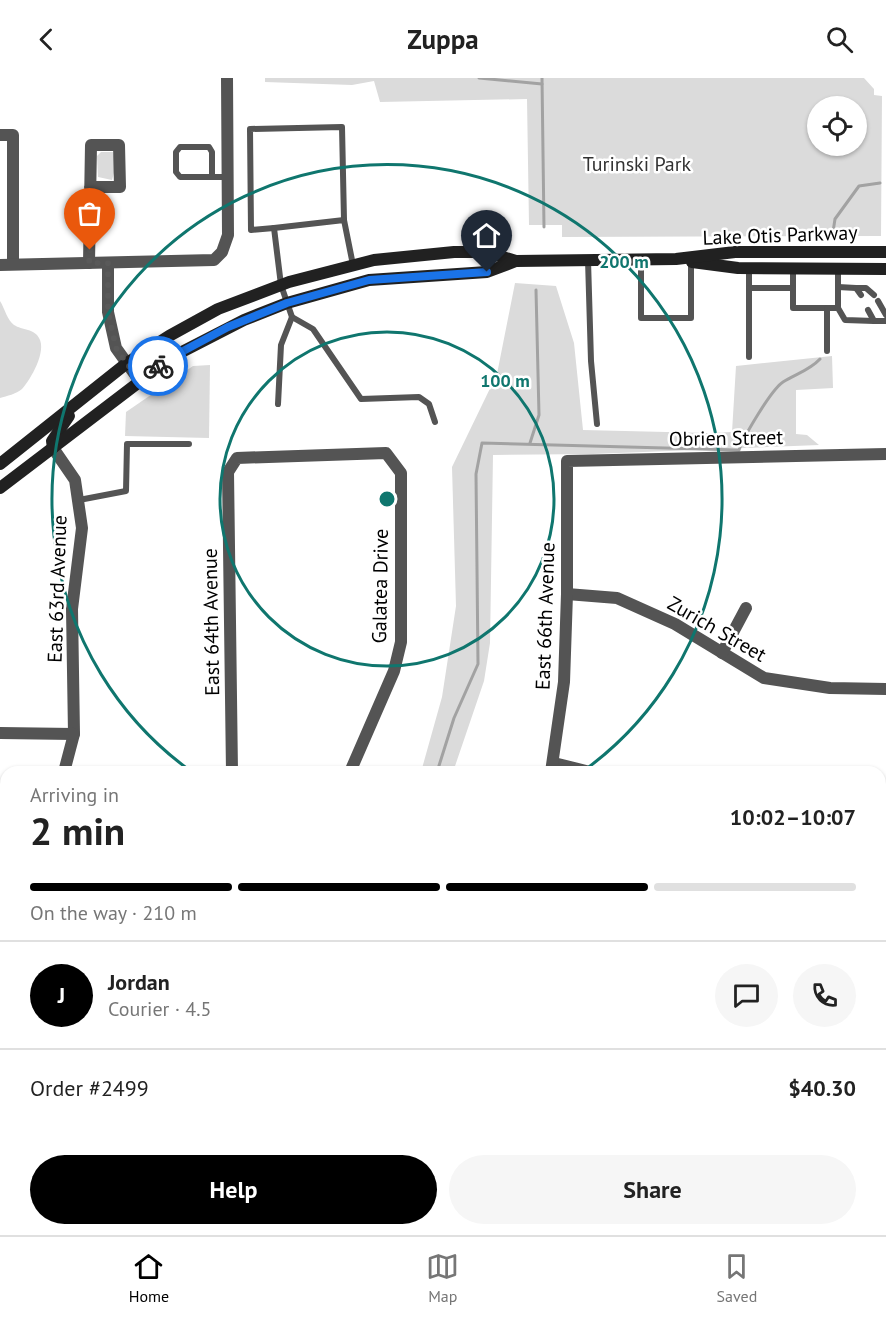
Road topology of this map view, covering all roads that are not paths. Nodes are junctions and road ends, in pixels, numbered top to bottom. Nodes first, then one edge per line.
1 (227, 78) edge
2 (0, 135) edge
3 (212, 177) junction
4 (228, 177) junction
5 (90, 187) dead end
6 (345, 220) junction
7 (274, 228) junction
8 (454, 252) junction
9 (886, 252) edge
10 (588, 259) junction
11 (641, 259) junction
12 (676, 259) junction
13 (516, 261) junction
14 (691, 261) junction
15 (89, 263) junction
16 (108, 263) junction
17 (6, 264) edge
18 (353, 265) junction
19 (749, 268) junction
20 (793, 269) junction
21 (838, 269) junction
22 (886, 269) edge
23 (394, 278) junction
24 (280, 285) junction
25 (838, 287) junction
26 (749, 288) junction
27 (793, 288) junction
28 (856, 288) junction
29 (861, 295) dead end
30 (287, 303) junction
31 (827, 308) junction
32 (838, 308) junction
33 (868, 310) dead end
34 (886, 315) edge
35 (292, 317) junction
36 (874, 321) junction
37 (886, 321) edge
38 (827, 351) dead end
39 (749, 357) dead end
40 (127, 363) junction
41 (139, 380) junction
42 (78, 403) junction
43 (278, 404) dead end
44 (435, 422) dead end
45 (597, 424) dead end
46 (189, 444) dead end
47 (53, 448) junction
48 (886, 454) edge
49 (567, 460) joint
50 (0, 464) edge
51 (228, 472) joint
52 (0, 488) edge
53 (78, 500) junction
54 (567, 594) junction
55 (746, 609) dead end
56 (722, 653) junction
57 (886, 689) edge
58 (0, 733) edge
59 (74, 734) junction
60 (66, 766) edge
61 (232, 766) edge
62 (353, 766) edge
63 (552, 766) edge

1 - 4 street
2 - 17 street
3 - 3 lane
3 - 4 lane
4 - 16 street
5 - 15 street
6 - 7 lane
6 - 7 lane
6 - 18 lane
7 - 24 lane
8 - 13 main road, Lake Otis Parkway
8 - 18 main road, Lake Otis Parkway
8 - 23 main road
9 - 12 main road, Lake Otis Parkway
10 - 11 main road, Lake Otis Parkway
10 - 13 main road, Lake Otis Parkway
10 - 45 lane
11 - 12 main road, Lake Otis Parkway
11 - 14 lane
12 - 14 main road, Lake Otis Parkway
13 - 23 main road, Lake Otis Parkway
14 - 19 main road, Lake Otis Parkway
15 - 16 street
15 - 17 street
16 - 40 street
18 - 24 main road, Lake Otis Parkway
19 - 20 main road, Lake Otis Parkway
19 - 26 lane
20 - 21 main road, Lake Otis Parkway
20 - 27 lane
21 - 22 main road, Lake Otis Parkway
21 - 25 lane
23 - 30 main road, Lake Otis Parkway
24 - 30 lane
24 - 40 main road, Lake Otis Parkway
25 - 28 lane
25 - 32 lane
26 - 27 lane
26 - 39 lane
27 - 31 lane
28 - 29 lane
28 - 34 lane
30 - 35 lane
30 - 41 main road, Lake Otis Parkway
31 - 32 lane
31 - 38 lane
32 - 36 lane
33 - 36 lane
35 - 43 lane
35 - 44 lane
36 - 37 lane
40 - 41 street
40 - 42 main road, Lake Otis Parkway
41 - 47 main road, Lake Otis Parkway
42 - 47 main road
42 - 50 main road, Lake Otis Parkway
46 - 53 lane
47 - 52 main road, Lake Otis Parkway
47 - 53 street, East 63rd Avenue
48 - 49 street, Obrien Street
49 - 54 street, East 66th Avenue
51 - 61 street, East 64th Avenue
51 - 62 street, Galatea Drive
53 - 59 street, East 63rd Avenue
54 - 56 street, Zurich Street
54 - 63 street, East 66th Avenue
55 - 56 street
56 - 57 street, Zurich Street
58 - 59 street
59 - 60 street, East 63rd Avenue

